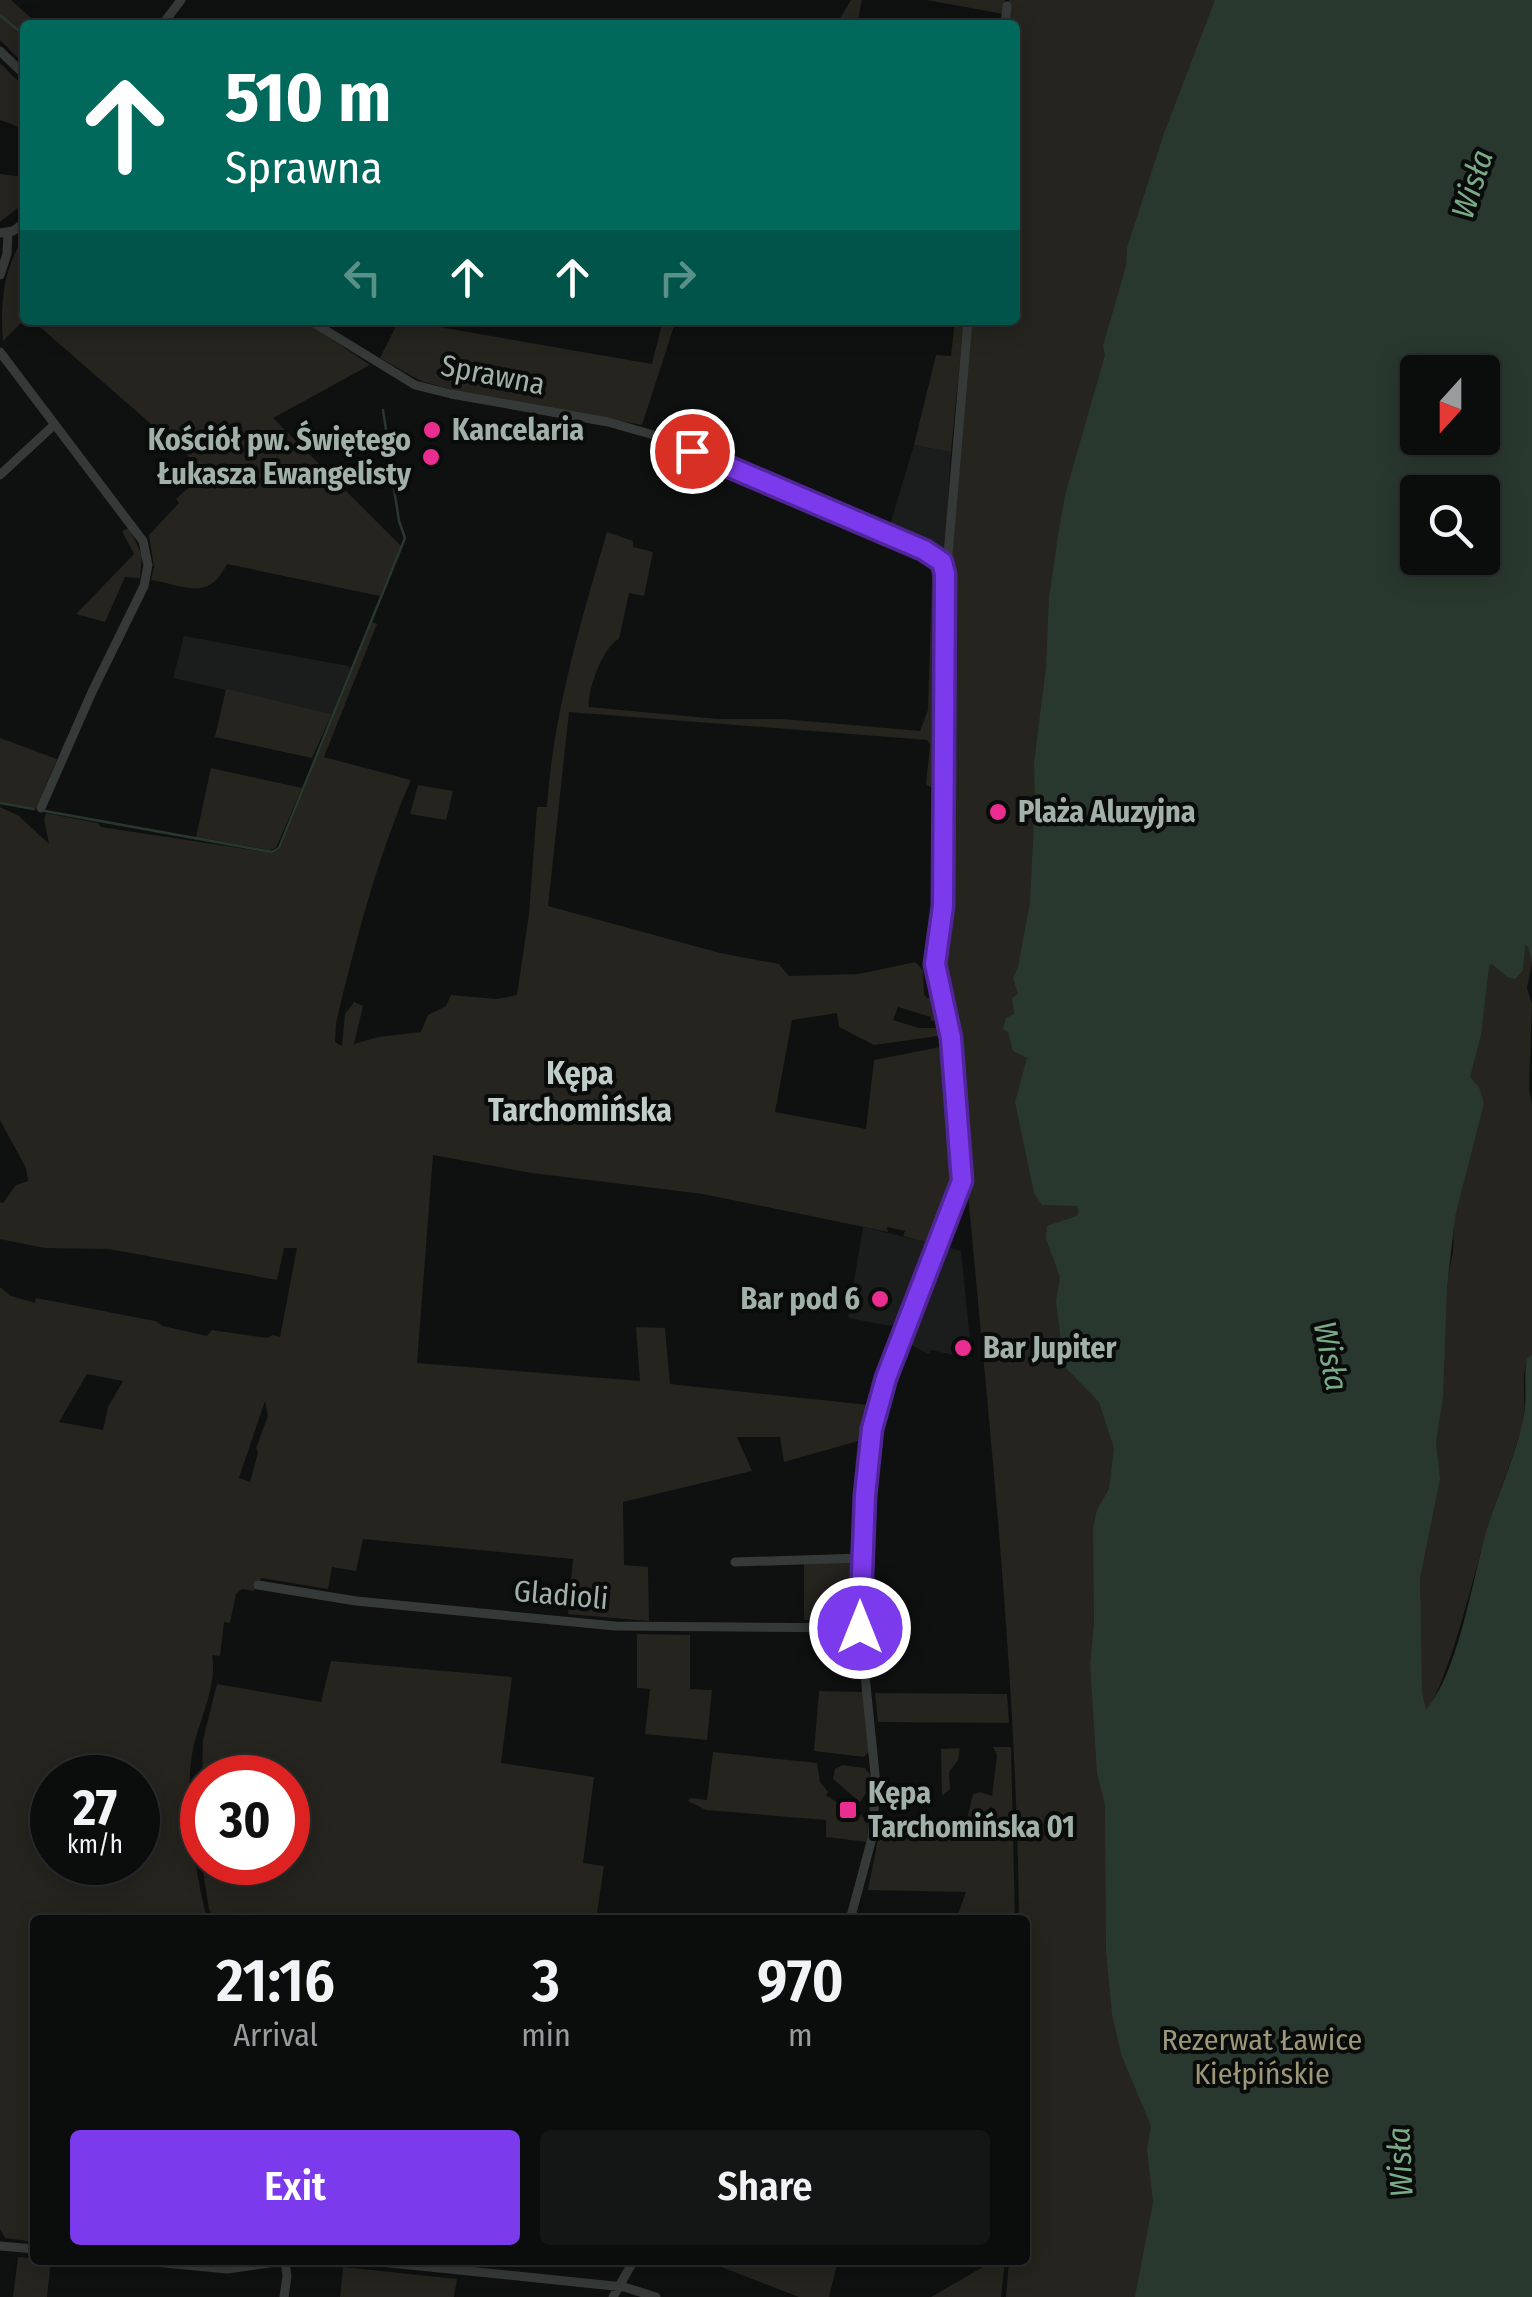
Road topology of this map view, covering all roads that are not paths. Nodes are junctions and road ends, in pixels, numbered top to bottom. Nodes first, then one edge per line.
1 (181, 0) edge
2 (1008, 6) dead end
3 (166, 20) edge
4 (1006, 20) edge
5 (0, 51) edge
6 (20, 70) edge
7 (4, 233) edge
8 (0, 275) edge
9 (317, 325) edge
10 (968, 325) edge
11 (0, 352) edge
12 (54, 425) junction
13 (0, 475) edge
14 (942, 562) junction
15 (42, 808) dead end
16 (862, 1558) junction
17 (735, 1562) dead end
18 (258, 1584) dead end
19 (860, 1628) junction
20 (851, 1915) edge
21 (0, 2246) edge
22 (30, 2249) edge
23 (186, 2265) edge
24 (254, 2265) edge
25 (288, 2265) edge
26 (401, 2265) edge
27 (631, 2265) edge
28 (614, 2292) edge
29 (284, 2297) edge
30 (656, 2297) edge

1 - 3 street
2 - 4 street
5 - 6 street
7 - 8 street
9 - 14 street, Sprawna
10 - 14 street
11 - 12 street
12 - 13 street
12 - 15 street
14 - 16 street
16 - 17 street
16 - 19 street
18 - 19 street, Gladioli
19 - 20 street
21 - 22 street
23 - 24 street
25 - 29 street
26 - 28 street
27 - 28 street
28 - 30 street

